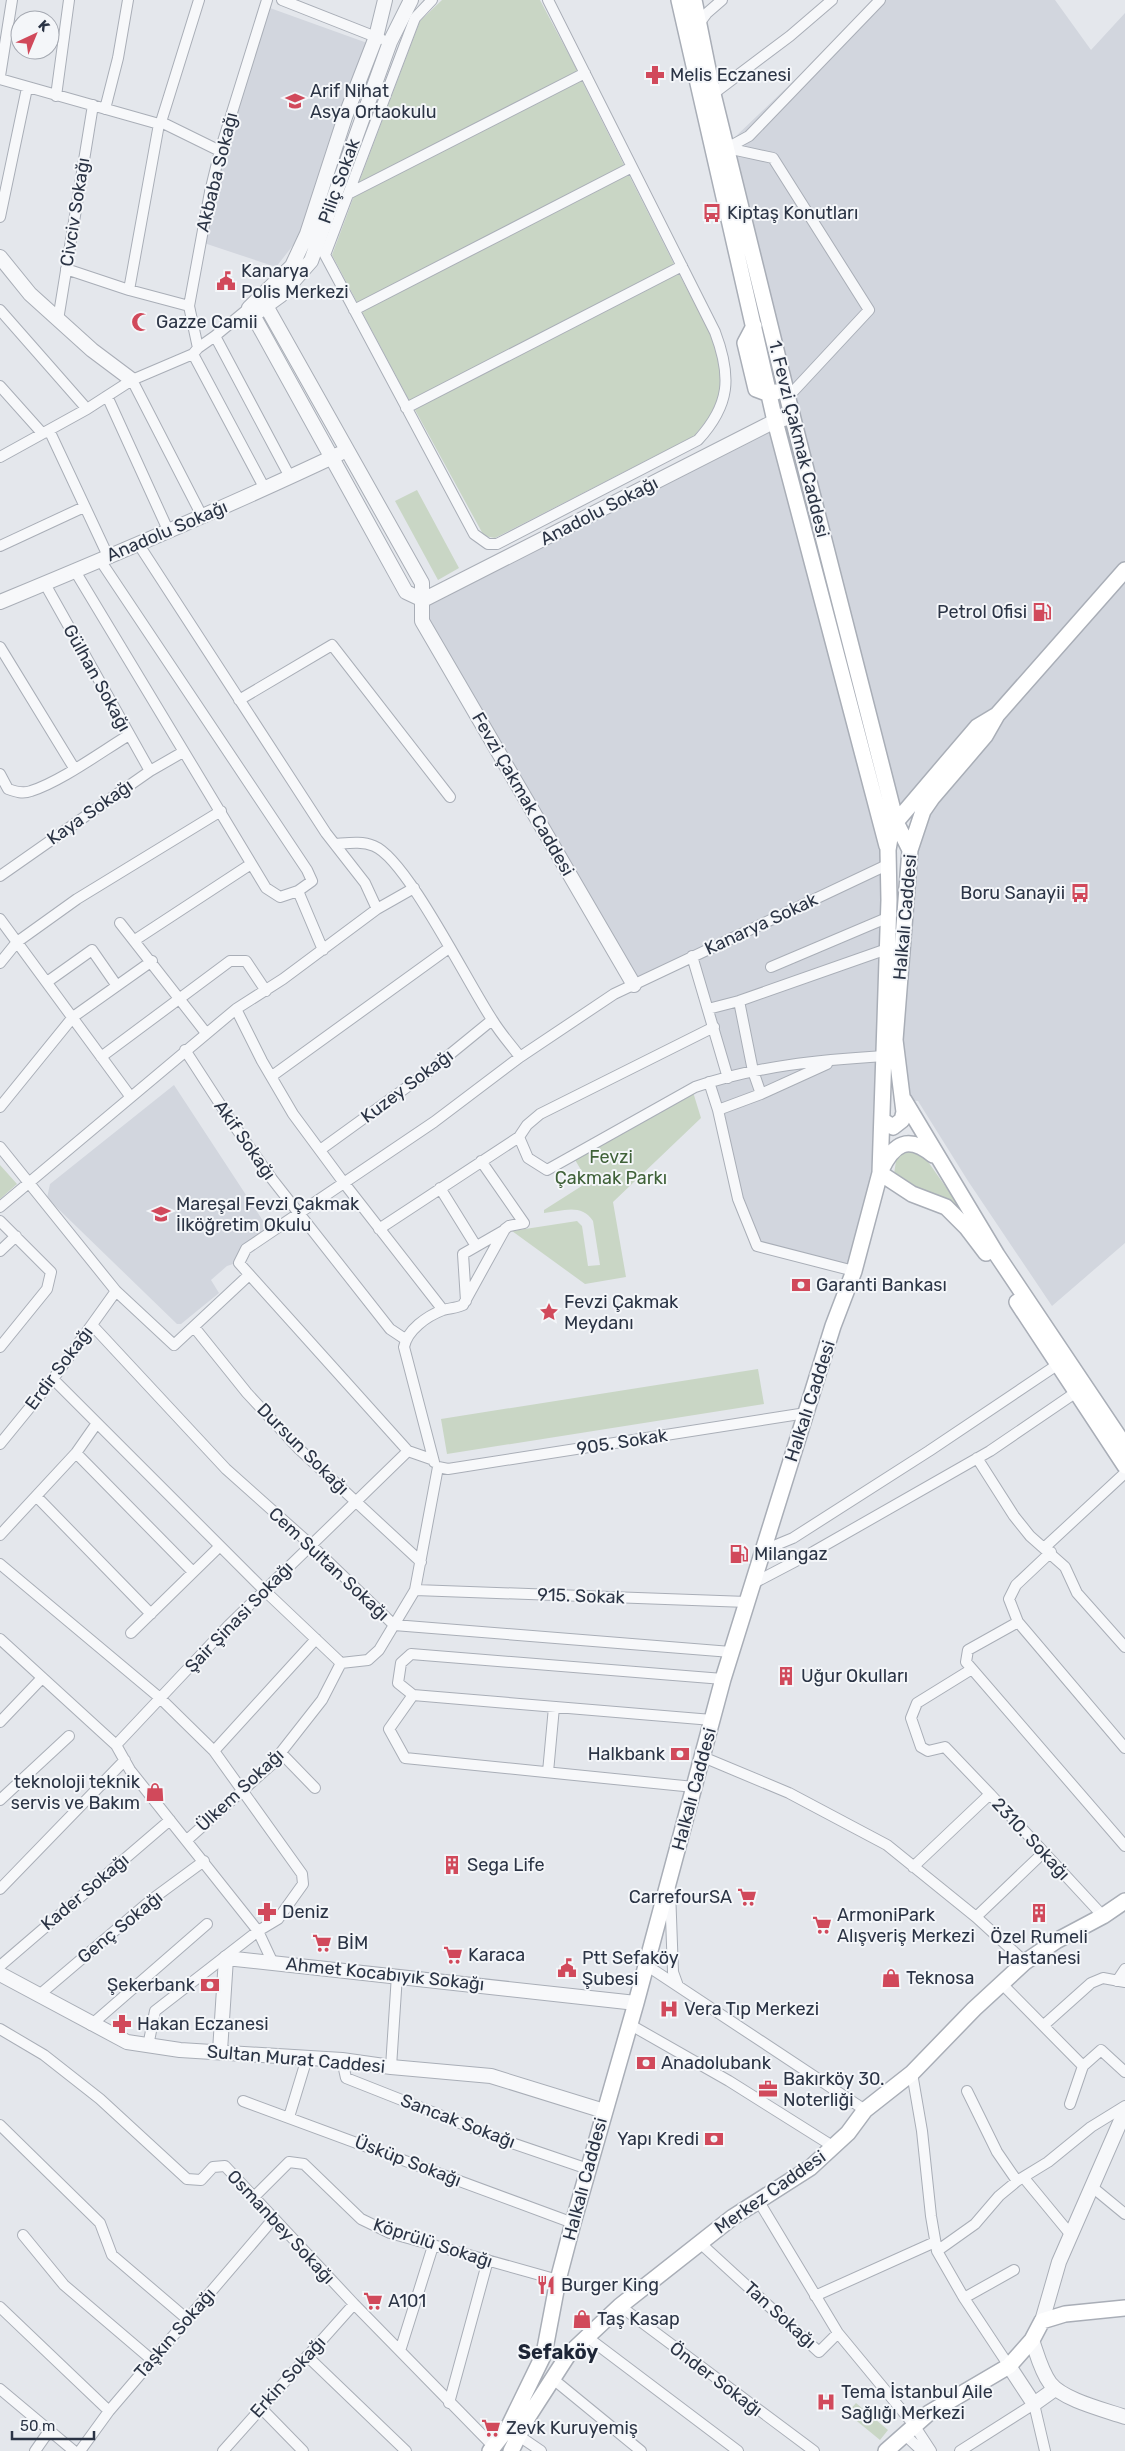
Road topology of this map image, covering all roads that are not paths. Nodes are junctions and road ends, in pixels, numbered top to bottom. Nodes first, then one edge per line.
1 (12, 0) edge
2 (68, 0) edge
3 (128, 0) edge
4 (199, 0) edge
5 (267, 0) edge
6 (282, 0) edge
7 (385, 0) edge
8 (411, 0) edge
9 (432, 0) edge
10 (548, 0) edge
11 (670, 0) edge
12 (679, 0) edge
13 (694, 0) edge
14 (722, 0) edge
15 (832, 0) edge
16 (880, 0) edge
17 (683, 18) junction
18 (698, 25) junction
19 (376, 37) junction
20 (390, 42) junction
21 (585, 73) junction
22 (0, 78) edge
23 (27, 88) junction
24 (713, 94) junction
25 (56, 96) junction
26 (93, 105) junction
27 (105, 108) junction
28 (160, 123) junction
29 (727, 148) junction
30 (220, 151) junction
31 (632, 167) junction
32 (348, 194) junction
33 (0, 217) edge
34 (0, 257) edge
35 (682, 266) junction
36 (66, 269) junction
37 (129, 290) junction
38 (263, 301) junction
39 (189, 306) junction
40 (0, 310) edge
41 (354, 310) junction
42 (250, 312) junction
43 (58, 320) junction
44 (215, 336) junction
45 (195, 351) junction
46 (132, 380) junction
47 (0, 386) edge
48 (786, 390) junction
49 (769, 394) junction
50 (107, 396) junction
51 (406, 408) junction
52 (87, 409) junction
53 (793, 417) junction
54 (775, 421) junction
55 (46, 432) junction
56 (346, 450) junction
57 (2, 454) edge
58 (332, 457) junction
59 (290, 477) junction
60 (265, 489) junction
61 (84, 507) junction
62 (203, 518) junction
63 (168, 530) junction
64 (139, 544) junction
65 (0, 546) edge
66 (104, 558) junction
67 (1125, 570) edge
68 (75, 571) junction
69 (45, 584) junction
70 (423, 600) junction
71 (0, 602) edge
72 (0, 647) edge
73 (239, 700) junction
74 (997, 715) junction
75 (129, 735) junction
76 (182, 752) junction
77 (74, 768) junction
78 (150, 771) junction
79 (0, 774) edge
80 (450, 797) dead end
81 (916, 799) junction
82 (891, 802) junction
83 (221, 811) junction
84 (896, 822) junction
85 (336, 844) junction
86 (910, 850) junction
87 (889, 857) junction
88 (251, 864) junction
89 (1, 874) edge
90 (414, 888) junction
91 (298, 891) junction
92 (377, 909) junction
93 (889, 917) junction
94 (0, 919) edge
95 (120, 923) dead end
96 (135, 940) junction
97 (17, 942) junction
98 (449, 948) junction
99 (888, 949) junction
100 (323, 950) junction
101 (692, 956) junction
102 (152, 961) junction
103 (0, 963) edge
104 (771, 967) dead end
105 (47, 982) junction
106 (634, 985) junction
107 (117, 986) junction
108 (266, 991) junction
109 (181, 999) junction
110 (739, 1001) junction
111 (236, 1009) junction
112 (708, 1010) junction
113 (73, 1017) junction
114 (492, 1020) junction
115 (714, 1027) junction
116 (206, 1033) junction
117 (186, 1050) junction
118 (884, 1056) junction
119 (101, 1057) junction
120 (520, 1058) junction
121 (837, 1059) junction
122 (753, 1071) junction
123 (272, 1076) junction
124 (728, 1078) junction
125 (709, 1082) junction
126 (761, 1094) junction
127 (130, 1096) junction
128 (904, 1100) junction
129 (0, 1107) edge
130 (718, 1110) junction
131 (882, 1120) junction
132 (519, 1137) junction
133 (0, 1147) edge
134 (320, 1150) junction
135 (938, 1159) junction
136 (481, 1161) junction
137 (880, 1173) junction
138 (344, 1183) junction
139 (27, 1184) junction
140 (440, 1188) junction
141 (0, 1207) edge
142 (299, 1214) junction
143 (0, 1220) edge
144 (379, 1229) junction
145 (503, 1231) junction
146 (16, 1236) junction
147 (476, 1246) junction
148 (0, 1251) edge
149 (854, 1270) junction
150 (249, 1275) junction
151 (116, 1291) junction
152 (466, 1301) junction
153 (443, 1310) junction
154 (92, 1325) junction
155 (194, 1327) junction
156 (405, 1339) junction
157 (0, 1347) edge
158 (1057, 1365) junction
159 (53, 1379) junction
160 (1075, 1393) junction
161 (806, 1413) junction
162 (97, 1422) junction
163 (0, 1444) edge
164 (1125, 1446) edge
165 (408, 1451) junction
166 (76, 1453) junction
167 (978, 1458) junction
168 (435, 1463) junction
169 (1125, 1466) edge
170 (1125, 1473) edge
171 (36, 1496) junction
172 (355, 1501) junction
173 (0, 1535) edge
174 (310, 1544) junction
175 (220, 1546) junction
176 (764, 1550) junction
177 (1047, 1550) junction
178 (421, 1562) junction
179 (0, 1564) edge
180 (193, 1572) junction
181 (752, 1584) junction
182 (264, 1590) junction
183 (415, 1590) junction
184 (747, 1602) junction
185 (151, 1614) junction
186 (1018, 1622) junction
187 (394, 1625) junction
188 (131, 1634) dead end
189 (0, 1639) edge
190 (316, 1639) junction
191 (1125, 1647) edge
192 (731, 1652) junction
193 (341, 1663) junction
194 (972, 1669) junction
195 (42, 1678) junction
196 (723, 1679) junction
197 (413, 1695) junction
198 (160, 1698) junction
199 (554, 1707) junction
200 (712, 1720) junction
201 (0, 1722) edge
202 (69, 1736) dead end
203 (116, 1745) junction
204 (1125, 1748) edge
205 (214, 1751) junction
206 (281, 1753) junction
207 (703, 1757) junction
208 (125, 1760) junction
209 (548, 1772) junction
210 (694, 1787) junction
211 (315, 1788) dead end
212 (241, 1791) junction
213 (990, 1794) junction
214 (0, 1800) edge
215 (170, 1820) junction
216 (187, 1840) junction
217 (1125, 1846) edge
218 (1044, 1852) junction
219 (204, 1862) junction
220 (913, 1867) junction
221 (669, 1879) junction
222 (0, 1889) edge
223 (1125, 1901) edge
224 (1103, 1916) junction
225 (976, 1917) junction
226 (207, 1924) dead end
227 (258, 1931) junction
228 (226, 1958) junction
229 (272, 1962) junction
230 (1025, 1962) junction
231 (0, 1966) edge
232 (646, 1966) junction
233 (1125, 1969) edge
234 (0, 1974) edge
235 (397, 1975) junction
236 (1121, 1981) edge
237 (1002, 1984) junction
238 (678, 1986) junction
239 (38, 1996) junction
240 (636, 2003) junction
241 (629, 2024) junction
242 (91, 2025) junction
243 (1044, 2025) junction
244 (0, 2029) edge
245 (148, 2046) junction
246 (220, 2051) junction
247 (307, 2058) junction
248 (342, 2060) junction
249 (1083, 2066) junction
250 (391, 2067) junction
251 (1125, 2072) edge
252 (912, 2073) junction
253 (967, 2092) dead end
254 (243, 2101) dead end
255 (1070, 2104) dead end
256 (1125, 2106) edge
257 (865, 2110) junction
258 (604, 2111) junction
259 (1125, 2111) edge
260 (289, 2117) junction
261 (0, 2125) edge
262 (834, 2147) junction
263 (588, 2169) junction
264 (1020, 2180) junction
265 (1091, 2186) junction
266 (254, 2196) junction
267 (758, 2200) junction
268 (1125, 2214) edge
269 (274, 2218) junction
270 (573, 2223) junction
271 (24, 2235) dead end
272 (1070, 2235) junction
273 (699, 2242) junction
274 (433, 2246) junction
275 (936, 2246) junction
276 (488, 2260) junction
277 (1014, 2270) dead end
278 (558, 2280) junction
279 (814, 2296) junction
280 (964, 2298) junction
281 (354, 2304) junction
282 (620, 2306) junction
283 (0, 2307) edge
284 (1125, 2308) edge
285 (188, 2319) junction
286 (1042, 2321) junction
287 (838, 2333) junction
288 (587, 2337) junction
289 (1032, 2340) junction
290 (400, 2351) junction
291 (307, 2356) junction
292 (152, 2360) junction
293 (1009, 2366) junction
294 (553, 2379) junction
295 (1055, 2389) junction
296 (0, 2390) edge
297 (449, 2403) junction
298 (1034, 2404) junction
299 (261, 2408) junction
300 (109, 2411) junction
301 (1125, 2417) edge
302 (909, 2430) junction
303 (49, 2432) junction
304 (519, 2436) junction
305 (492, 2449) edge
306 (35, 2451) edge
307 (74, 2451) edge
308 (80, 2451) edge
309 (223, 2451) edge
310 (303, 2451) edge
311 (406, 2451) edge
312 (511, 2451) edge
313 (541, 2451) edge
314 (641, 2451) edge
315 (738, 2451) edge
316 (814, 2451) edge
317 (886, 2451) edge
318 (922, 2451) edge
319 (931, 2451) edge
320 (960, 2451) edge
321 (1045, 2451) edge

1 - 22 street
2 - 25 street
3 - 27 street
4 - 28 street
5 - 30 street, Akbaba Sokağı
6 - 19 street
7 - 19 street, Piliç Sokak
8 - 20 street, Piliç Sokak
9 - 32 street
10 - 21 street
11 - 17 street
12 - 17 main road
13 - 18 main road, 1. Fevzi Çakmak Caddesi
14 - 18 street
15 - 24 street
16 - 29 street
17 - 49 main road
18 - 24 main road, 1. Fevzi Çakmak Caddesi
19 - 20 street
19 - 38 street, Piliç Sokak
20 - 38 street, Piliç Sokak
21 - 31 street
21 - 32 street
22 - 23 street
23 - 25 street
23 - 33 street
24 - 29 main road, 1. Fevzi Çakmak Caddesi
25 - 26 street
26 - 27 street
26 - 36 street, Civciv Sokağı
27 - 28 street
28 - 30 street
28 - 37 street
29 - 48 main road, 1. Fevzi Çakmak Caddesi
29 - 48 street
30 - 39 street, Akbaba Sokağı
31 - 35 street
31 - 41 street
32 - 41 street
34 - 43 street
35 - 51 street
35 - 51 street
36 - 37 street
36 - 43 street, Civciv Sokağı
37 - 39 street
38 - 42 street, Piliç Sokak
38 - 56 street
39 - 45 street, Akbaba Sokağı
40 - 52 street
41 - 51 street
42 - 44 street
42 - 58 street
43 - 46 street
44 - 45 street
44 - 59 street
45 - 46 street
45 - 60 street, Akbaba Sokağı
46 - 50 street
46 - 62 street
47 - 55 street
48 - 49 main road
48 - 53 main road, 1. Fevzi Çakmak Caddesi
49 - 54 main road
50 - 52 street
50 - 63 street
52 - 55 street
53 - 54 street, Anadolu Sokağı
53 - 82 main road, 1. Fevzi Çakmak Caddesi
54 - 70 street, Anadolu Sokağı
54 - 87 main road
55 - 57 street
55 - 61 street
56 - 58 street, Anadolu Sokağı
56 - 70 street
58 - 59 street, Anadolu Sokağı
58 - 70 street
59 - 60 street, Anadolu Sokağı
60 - 62 street, Anadolu Sokağı
61 - 65 street
61 - 66 street
62 - 63 street, Anadolu Sokağı
63 - 64 street, Anadolu Sokağı
64 - 66 street, Anadolu Sokağı
64 - 73 street
66 - 68 street, Anadolu Sokağı
66 - 91 street
67 - 74 main road, Halkalı Caddesi
68 - 69 street, Anadolu Sokağı
68 - 76 street
69 - 71 street, Anadolu Sokağı
69 - 75 street, Gülhan Sokağı
70 - 106 street, Fevzi Çakmak Caddesi
72 - 77 street
73 - 80 street
73 - 85 street
74 - 81 main road, Halkalı Caddesi
74 - 86 main road, Halkalı Caddesi
75 - 77 street
75 - 78 street, Gülhan Sokağı
76 - 78 street, Kaya Sokağı
76 - 83 street
77 - 79 street
78 - 89 street, Kaya Sokağı
81 - 82 main road
81 - 84 main road, Halkalı Caddesi
82 - 84 main road, 1. Fevzi Çakmak Caddesi
83 - 88 street
83 - 97 street
84 - 86 main road, 1. Fevzi Çakmak Caddesi
84 - 87 main road, Halkalı Caddesi
85 - 90 street
85 - 92 street
86 - 128 main road, Halkalı Caddesi
87 - 93 main road, Halkalı Caddesi
87 - 101 street, Kanarya Sokak
88 - 91 street
88 - 96 street
90 - 92 street
90 - 98 street
91 - 100 street
92 - 100 street
93 - 99 main road, Halkalı Caddesi
93 - 104 street
94 - 97 street
95 - 96 street
96 - 102 street
97 - 103 street
97 - 105 street
98 - 114 street
98 - 123 street
99 - 110 street
99 - 118 main road, Halkalı Caddesi
100 - 108 street
101 - 106 street, Kanarya Sokak
101 - 112 street
102 - 107 street
102 - 109 street
105 - 107 street
105 - 113 street
106 - 120 street, Kanarya Sokak
107 - 113 street
108 - 109 street
108 - 111 street
109 - 116 street
109 - 119 street
110 - 112 street
110 - 122 street
111 - 116 street
111 - 123 street
112 - 115 street
113 - 119 street
113 - 129 street
114 - 120 street
114 - 134 street, Kuzey Sokağı
115 - 124 street
115 - 132 street
116 - 117 street
117 - 127 street
117 - 142 street, Akif Sokağı
118 - 121 street
118 - 131 main road, Halkalı Caddesi
119 - 127 street
120 - 138 street, Kanarya Sokak
121 - 122 street
121 - 126 street
122 - 124 street
122 - 126 street
123 - 134 street
124 - 125 street
125 - 130 street
125 - 132 street
126 - 130 street
127 - 139 street
128 - 131 main road, Halkalı Caddesi
128 - 135 main road
130 - 149 street
131 - 137 main road, Halkalı Caddesi
132 - 136 street
133 - 139 street
134 - 138 street
135 - 137 main road
135 - 164 main road
136 - 140 street
136 - 145 street
137 - 149 main road, Halkalı Caddesi
137 - 158 main road
138 - 142 street, Kanarya Sokak
138 - 144 street
139 - 141 street
139 - 151 street
140 - 144 street
140 - 147 street
142 - 150 street, Kanarya Sokak
142 - 156 street, Akif Sokağı
143 - 146 street
144 - 153 street
145 - 147 street
145 - 152 street
146 - 148 street
146 - 157 street
147 - 152 street
149 - 161 main road, Halkalı Caddesi
150 - 155 street
150 - 165 street
151 - 154 street, Erdir Sokağı
151 - 155 street
152 - 153 street
153 - 156 street
154 - 159 street, Erdir Sokağı
154 - 174 street, Cem Sultan Sokağı
155 - 172 street, Dursun Sokağı
156 - 168 street
158 - 160 main road
158 - 176 street
159 - 162 street
159 - 163 street, Erdir Sokağı
160 - 167 street
160 - 169 main road
161 - 168 street, 905. Sokak
161 - 176 main road, Halkalı Caddesi
162 - 166 street
162 - 175 street
165 - 168 street, 905. Sokak
165 - 172 street, Şair Şinasi Sokağı
166 - 171 street
166 - 180 street
167 - 177 street
167 - 181 street
168 - 178 street
170 - 177 street
171 - 173 street
171 - 185 street
172 - 174 street, Şair Şinasi Sokağı
172 - 178 street, Dursun Sokağı
174 - 182 street, Şair Şinasi Sokağı
174 - 187 street, Cem Sultan Sokağı
175 - 180 street
175 - 182 street
176 - 181 main road, Halkalı Caddesi
177 - 186 street
177 - 191 street
178 - 183 street
179 - 198 street
180 - 185 street
181 - 184 main road, Halkalı Caddesi
182 - 190 street
182 - 198 street, Şair Şinasi Sokağı
183 - 184 street, 915. Sokak
183 - 187 street
184 - 192 main road, Halkalı Caddesi
185 - 188 street
186 - 194 street
186 - 204 street
187 - 192 street, Cem Sultan Sokağı
187 - 193 street
189 - 195 street
190 - 193 street
190 - 205 street
192 - 196 main road, Halkalı Caddesi
193 - 206 street, Ülkem Sokağı
194 - 213 street
194 - 217 street
195 - 201 street
195 - 203 street
196 - 197 street
196 - 200 main road, Halkalı Caddesi
197 - 199 street
197 - 209 street
198 - 203 street, Şair Şinasi Sokağı
198 - 205 street
199 - 200 street
199 - 209 street
200 - 207 main road, Halkalı Caddesi
202 - 214 street
203 - 208 street
205 - 212 street
206 - 211 street
206 - 212 street, Ülkem Sokağı
207 - 210 main road, Halkalı Caddesi
207 - 220 street
208 - 215 street
208 - 222 street
209 - 210 street
210 - 221 main road, Halkalı Caddesi
212 - 216 street, Ülkem Sokağı
212 - 227 street
213 - 218 street, 2310. Sokağı
213 - 220 street, 2310. Sokağı
215 - 216 street
215 - 231 street, Kader Sokağı
216 - 219 street
218 - 224 street, 2310. Sokağı
218 - 225 street
219 - 227 street
219 - 239 street, Genç Sokağı
220 - 225 street
221 - 232 main road, Halkalı Caddesi
221 - 238 street
223 - 224 main road, Merkez Caddesi
224 - 230 main road, Merkez Caddesi
225 - 230 street
226 - 242 street
227 - 228 street
227 - 229 street
228 - 229 street, Ahmet Kocabıyık Sokağı
228 - 245 street
228 - 246 street
229 - 235 street, Ahmet Kocabıyık Sokağı
230 - 237 main road, Merkez Caddesi
232 - 238 street
232 - 240 main road, Halkalı Caddesi
233 - 236 street
234 - 239 street, Sultan Murat Caddesi
235 - 240 street, Ahmet Kocabıyık Sokağı
235 - 250 street
236 - 243 street
237 - 243 street
237 - 252 main road, Merkez Caddesi
238 - 257 street
239 - 242 street, Sultan Murat Caddesi
240 - 241 main road, Halkalı Caddesi
241 - 258 main road, Halkalı Caddesi
241 - 262 street
242 - 245 street, Sultan Murat Caddesi
243 - 249 street
244 - 266 street, Osmanbey Sokağı
245 - 246 street, Sultan Murat Caddesi
246 - 247 street, Sultan Murat Caddesi
247 - 248 street, Sultan Murat Caddesi
247 - 260 street
248 - 250 street, Sultan Murat Caddesi
248 - 263 street, Sancak Sokağı
249 - 251 street
249 - 255 street
250 - 258 street, Sultan Murat Caddesi
252 - 257 main road, Merkez Caddesi
252 - 275 street
253 - 264 street
254 - 260 street, Üsküp Sokağı
256 - 264 street
257 - 262 main road, Merkez Caddesi
258 - 263 main road, Halkalı Caddesi
259 - 265 street
260 - 270 street, Üsküp Sokağı
261 - 285 street
262 - 267 main road, Merkez Caddesi
263 - 270 main road, Halkalı Caddesi
264 - 272 street
264 - 275 street
265 - 268 street
265 - 272 street
266 - 269 street, Osmanbey Sokağı
266 - 274 street, Köprülü Sokağı
267 - 273 main road, Merkez Caddesi
267 - 279 street
269 - 281 street, Osmanbey Sokağı
269 - 285 street, Taşkın Sokağı
270 - 278 main road, Halkalı Caddesi
271 - 292 street
272 - 286 street
273 - 282 main road, Merkez Caddesi
273 - 287 street, Tan Sokağı
274 - 276 street, Köprülü Sokağı
274 - 290 street
275 - 279 street
275 - 280 street
276 - 278 street, Köprülü Sokağı
276 - 297 street
277 - 280 street
278 - 305 main road, Halkalı Caddesi
279 - 287 street
280 - 293 street
281 - 290 street, Osmanbey Sokağı
281 - 291 street, Erkin Sokağı
282 - 288 main road, Merkez Caddesi
282 - 316 street, Önder Sokağı
283 - 300 street
284 - 286 main road
285 - 292 street, Taşkın Sokağı
286 - 289 main road
287 - 302 street, Tan Sokağı
288 - 294 main road, Merkez Caddesi
288 - 315 street
289 - 293 main road
289 - 295 street
290 - 297 street, Osmanbey Sokağı
291 - 299 street, Erkin Sokağı
291 - 311 street
292 - 300 street, Taşkın Sokağı
293 - 298 street
293 - 302 main road
294 - 304 main road, Merkez Caddesi
294 - 314 street
295 - 298 street
295 - 301 street
296 - 303 street
297 - 305 street, Osmanbey Sokağı
298 - 320 street
298 - 321 street
299 - 309 street, Erkin Sokağı
299 - 310 street
300 - 308 street, Taşkın Sokağı
302 - 317 main road
302 - 318 street
302 - 319 street, Tan Sokağı
303 - 306 street
303 - 307 street
304 - 312 main road, Merkez Caddesi
304 - 313 street

